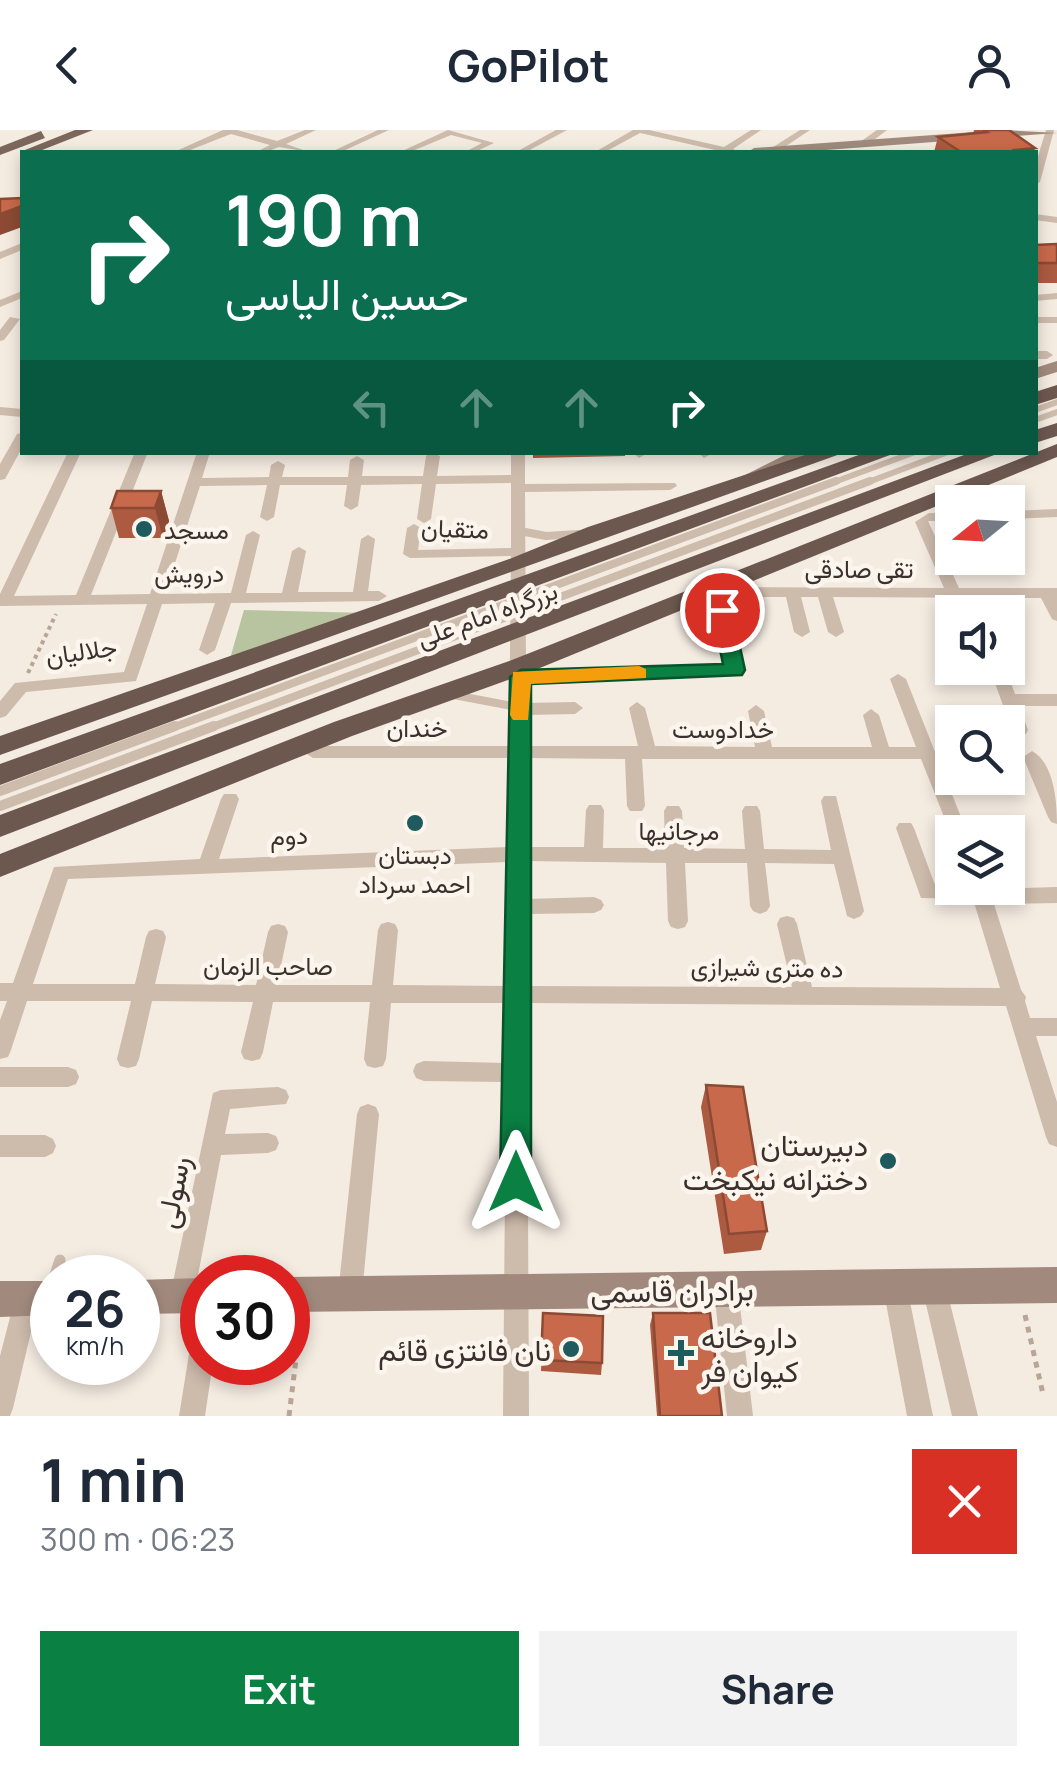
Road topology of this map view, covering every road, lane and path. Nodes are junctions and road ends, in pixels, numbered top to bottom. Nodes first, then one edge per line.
1 (56, 130) edge
2 (87, 130) edge
3 (230, 130) edge
4 (312, 130) edge
5 (385, 130) edge
6 (484, 130) edge
7 (563, 130) edge
8 (638, 130) edge
9 (701, 130) edge
10 (757, 130) edge
11 (806, 130) edge
12 (947, 130) edge
13 (1052, 130) edge
14 (450, 132) edge
15 (886, 136) edge
16 (469, 137) junction
17 (683, 140) junction
18 (278, 145) junction
19 (0, 150) edge
20 (32, 150) edge
21 (183, 150) edge
22 (265, 150) edge
23 (298, 150) edge
24 (340, 150) edge
25 (409, 150) edge
26 (473, 150) edge
27 (524, 150) edge
28 (603, 150) edge
29 (726, 150) edge
30 (731, 150) edge
31 (776, 150) edge
32 (787, 150) edge
33 (1038, 173) edge
34 (12, 319) edge
35 (0, 338) edge
36 (20, 441) edge
37 (1057, 450) edge
38 (74, 455) edge
39 (141, 455) edge
40 (203, 455) edge
41 (358, 455) edge
42 (518, 455) edge
43 (801, 455) edge
44 (826, 455) edge
45 (880, 455) edge
46 (907, 455) edge
47 (940, 455) edge
48 (984, 455) edge
49 (432, 456) dead end
50 (1057, 464) edge
51 (278, 465) dead end
52 (0, 476) edge
53 (429, 480) junction
54 (356, 481) junction
55 (194, 482) junction
56 (274, 482) junction
57 (519, 484) junction
58 (1002, 485) edge
59 (670, 486) dead end
60 (726, 489) junction
61 (351, 506) dead end
62 (935, 509) edge
63 (1057, 514) edge
64 (266, 517) dead end
65 (935, 519) edge
66 (1025, 519) edge
67 (520, 531) junction
68 (596, 532) junction
69 (253, 536) dead end
70 (368, 539) dead end
71 (935, 543) edge
72 (299, 551) dead end
73 (520, 557) junction
74 (788, 559) junction
75 (947, 575) edge
76 (792, 592) junction
77 (824, 592) junction
78 (954, 593) junction
79 (1051, 593) edge
80 (360, 596) junction
81 (379, 596) dead end
82 (232, 597) junction
83 (289, 597) junction
84 (154, 598) junction
85 (82, 599) junction
86 (63, 600) junction
87 (2, 601) edge
88 (1057, 616) edge
89 (802, 632) dead end
90 (836, 632) dead end
91 (207, 650) dead end
92 (521, 671) junction
93 (898, 679) dead end
94 (1004, 685) edge
95 (21, 686) junction
96 (442, 694) junction
97 (1009, 700) junction
98 (1057, 700) edge
99 (1011, 705) edge
100 (575, 708) dead end
101 (637, 708) dead end
102 (521, 709) junction
103 (756, 711) dead end
104 (0, 712) edge
105 (870, 715) dead end
106 (0, 746) edge
107 (313, 752) dead end
108 (520, 752) junction
109 (640, 752) junction
110 (764, 753) junction
111 (882, 753) junction
112 (926, 753) junction
113 (1032, 757) dead end
114 (0, 775) edge
115 (0, 791) edge
116 (1052, 791) edge
117 (230, 798) dead end
118 (830, 801) dead end
119 (0, 806) edge
120 (636, 806) dead end
121 (595, 810) dead end
122 (673, 811) dead end
123 (751, 811) dead end
124 (951, 815) edge
125 (1057, 817) edge
126 (0, 826) edge
127 (905, 828) dead end
128 (519, 854) junction
129 (593, 854) junction
130 (673, 855) junction
131 (757, 856) junction
132 (839, 857) junction
133 (0, 866) edge
134 (208, 866) junction
135 (935, 893) edge
136 (1025, 894) edge
137 (1057, 895) edge
138 (594, 905) dead end
139 (985, 905) edge
140 (760, 906) dead end
141 (518, 907) junction
142 (854, 911) dead end
143 (678, 921) dead end
144 (787, 924) dead end
145 (388, 930) dead end
146 (278, 932) dead end
147 (156, 937) dead end
148 (10, 992) edge
149 (144, 992) junction
150 (265, 992) junction
151 (382, 992) junction
152 (517, 992) junction
153 (804, 995) junction
154 (1016, 996) junction
155 (1026, 1027) junction
156 (1057, 1027) edge
157 (0, 1050) edge
158 (252, 1052) dead end
159 (128, 1059) dead end
160 (375, 1059) dead end
161 (424, 1071) dead end
162 (516, 1073) junction
163 (0, 1077) edge
164 (68, 1077) dead end
165 (278, 1097) dead end
166 (368, 1114) dead end
167 (1057, 1137) edge
168 (268, 1143) dead end
169 (212, 1145) junction
170 (0, 1146) edge
171 (44, 1146) dead end
172 (197, 1255) edge
173 (1057, 1285) edge
174 (934, 1286) junction
175 (1018, 1286) junction
176 (894, 1287) junction
177 (726, 1290) junction
178 (514, 1292) junction
179 (350, 1294) junction
180 (310, 1295) edge
181 (30, 1319) edge
182 (197, 1385) edge
183 (291, 1385) edge
184 (1043, 1394) dead end
185 (0, 1408) edge
186 (192, 1416) edge
187 (289, 1416) edge
188 (516, 1416) edge
189 (740, 1416) edge
190 (920, 1416) edge
191 (965, 1416) edge

1 - 19 main road
2 - 20 main road
3 - 18 street
3 - 21 street
4 - 18 street
5 - 24 street
6 - 16 street
7 - 27 street
8 - 17 street
8 - 28 street
9 - 17 street
10 - 30 street
11 - 31 street
12 - 15 main road
13 - 15 main road
13 - 33 street
14 - 16 street
14 - 25 street
15 - 32 main road
16 - 26 street
17 - 29 street
18 - 22 street
18 - 23 street
34 - 35 street
36 - 52 street
37 - 74 highway
38 - 87 street
39 - 85 street
40 - 55 street
41 - 54 street
42 - 57 street
43 - 60 main road
44 - 60 highway
45 - 114 highway, بزرگراه امام علی
46 - 115 lane
47 - 119 lane
48 - 126 highway, بزرگراه امام علی
49 - 53 street
50 - 58 highway
51 - 56 street
53 - 54 street
53 - 57 street
53 - 73 street, متقیان
54 - 56 street
54 - 61 street
55 - 56 street
55 - 84 street
56 - 64 street
57 - 59 street
57 - 67 street
60 - 68 highway
62 - 74 highway
63 - 66 street
65 - 71 street
67 - 68 lane
67 - 73 street
68 - 73 highway
69 - 82 street
70 - 80 street
72 - 83 street
73 - 92 street
73 - 106 highway
74 - 92 highway
75 - 78 street
76 - 77 street, تقی صادقی
76 - 89 street
76 - 92 street, تقی صادقی
77 - 78 street, تقی صادقی
77 - 90 street
78 - 79 street, تقی صادقی
79 - 88 street
80 - 81 street, درویش
80 - 83 street, درویش
82 - 83 street, درویش
82 - 84 street, درویش
82 - 91 street
84 - 85 street, درویش
84 - 95 street, جلالیان
85 - 86 street, درویش
86 - 87 street, درویش
86 - 95 path
92 - 96 highway
92 - 102 street
93 - 112 street
94 - 97 street
95 - 104 street
96 - 102 lane
96 - 133 highway
97 - 98 street
97 - 99 street
100 - 102 street
101 - 109 street
102 - 108 street
103 - 110 street
105 - 111 street
107 - 108 street, خندان
108 - 109 street, خدادوست
108 - 128 street
109 - 110 street, خدادوست
109 - 120 street
110 - 111 street, خدادوست
111 - 112 street, خدادوست
112 - 124 street
113 - 116 street
116 - 125 street
117 - 134 street
118 - 132 street
121 - 129 street
122 - 130 street
123 - 131 street
127 - 135 street
128 - 129 street, مرجانیها
128 - 134 street, دوم
128 - 141 street
129 - 130 street, مرجانیها
130 - 131 street, مرجانیها
130 - 143 street
131 - 132 street, مرجانیها
131 - 140 street
132 - 142 street
134 - 148 street, دوم
136 - 137 street
138 - 141 street
139 - 154 street
141 - 152 street
144 - 153 street
145 - 151 street
146 - 150 street
147 - 149 street
148 - 149 street, صاحب الزمان
148 - 157 street
149 - 150 street, صاحب الزمان
149 - 159 street
150 - 151 street, صاحب الزمان
150 - 158 street
151 - 152 street, صاحب الزمان
151 - 160 street
152 - 153 street, ده متری شیرازی
152 - 162 street
153 - 154 street, ده متری شیرازی
154 - 155 street
155 - 156 street
155 - 167 street
161 - 162 street
162 - 178 street
163 - 164 street
165 - 169 street, رسولی
166 - 179 street
168 - 169 street
169 - 172 street, رسولی
170 - 171 street
173 - 175 main road, برادران قاسمی
174 - 175 main road, برادران قاسمی
174 - 176 main road, برادران قاسمی
174 - 191 street
175 - 184 path
176 - 177 main road, برادران قاسمی
176 - 190 street
177 - 178 main road, برادران قاسمی
177 - 189 street
178 - 179 main road, برادران قاسمی
178 - 188 street
179 - 180 main road, برادران قاسمی
181 - 185 street
182 - 186 street
183 - 187 path

